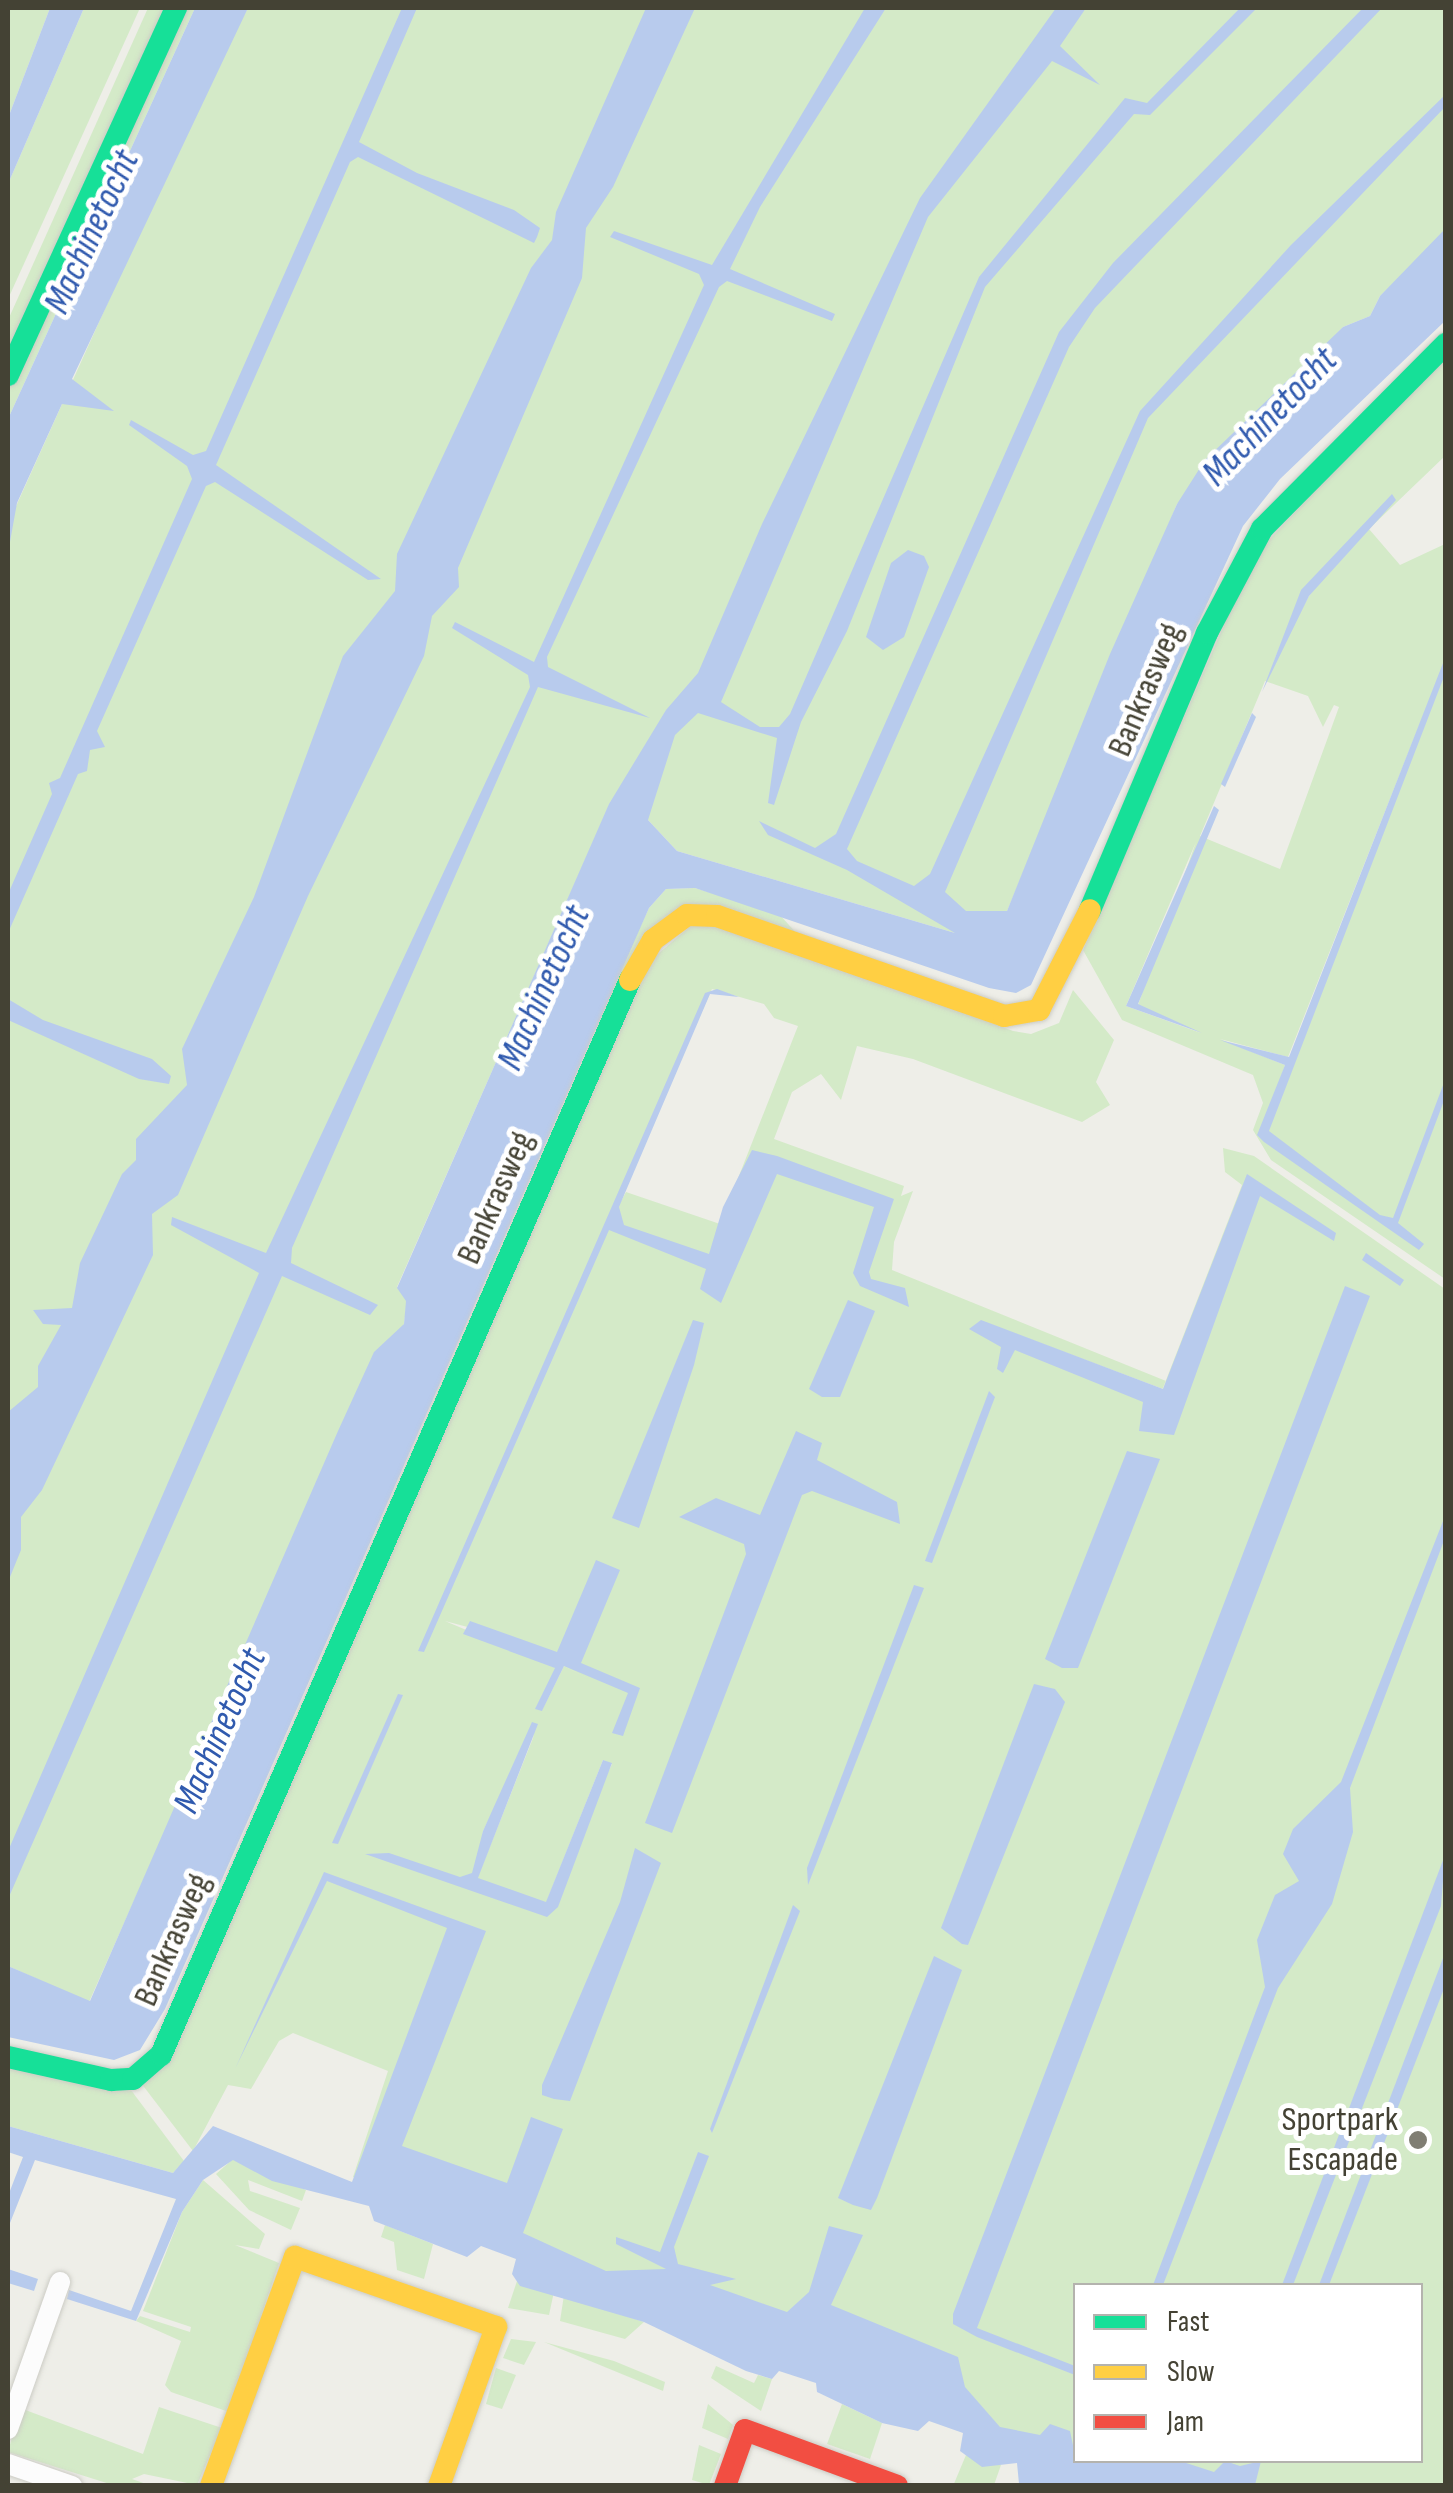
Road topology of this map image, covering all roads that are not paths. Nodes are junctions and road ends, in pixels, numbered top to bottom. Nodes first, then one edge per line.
1 (176, 8) edge
2 (1446, 344) edge
3 (8, 375) edge
4 (8, 2057) edge
5 (60, 2282) dead end
6 (8, 2428) edge
7 (8, 2464) edge
8 (72, 2486) edge
9 (211, 2486) edge
10 (439, 2486) edge
11 (725, 2486) edge
12 (897, 2486) edge

1 - 3 street
2 - 4 street, Bankrasweg
5 - 6 street
7 - 8 street
9 - 10 street
11 - 12 street

